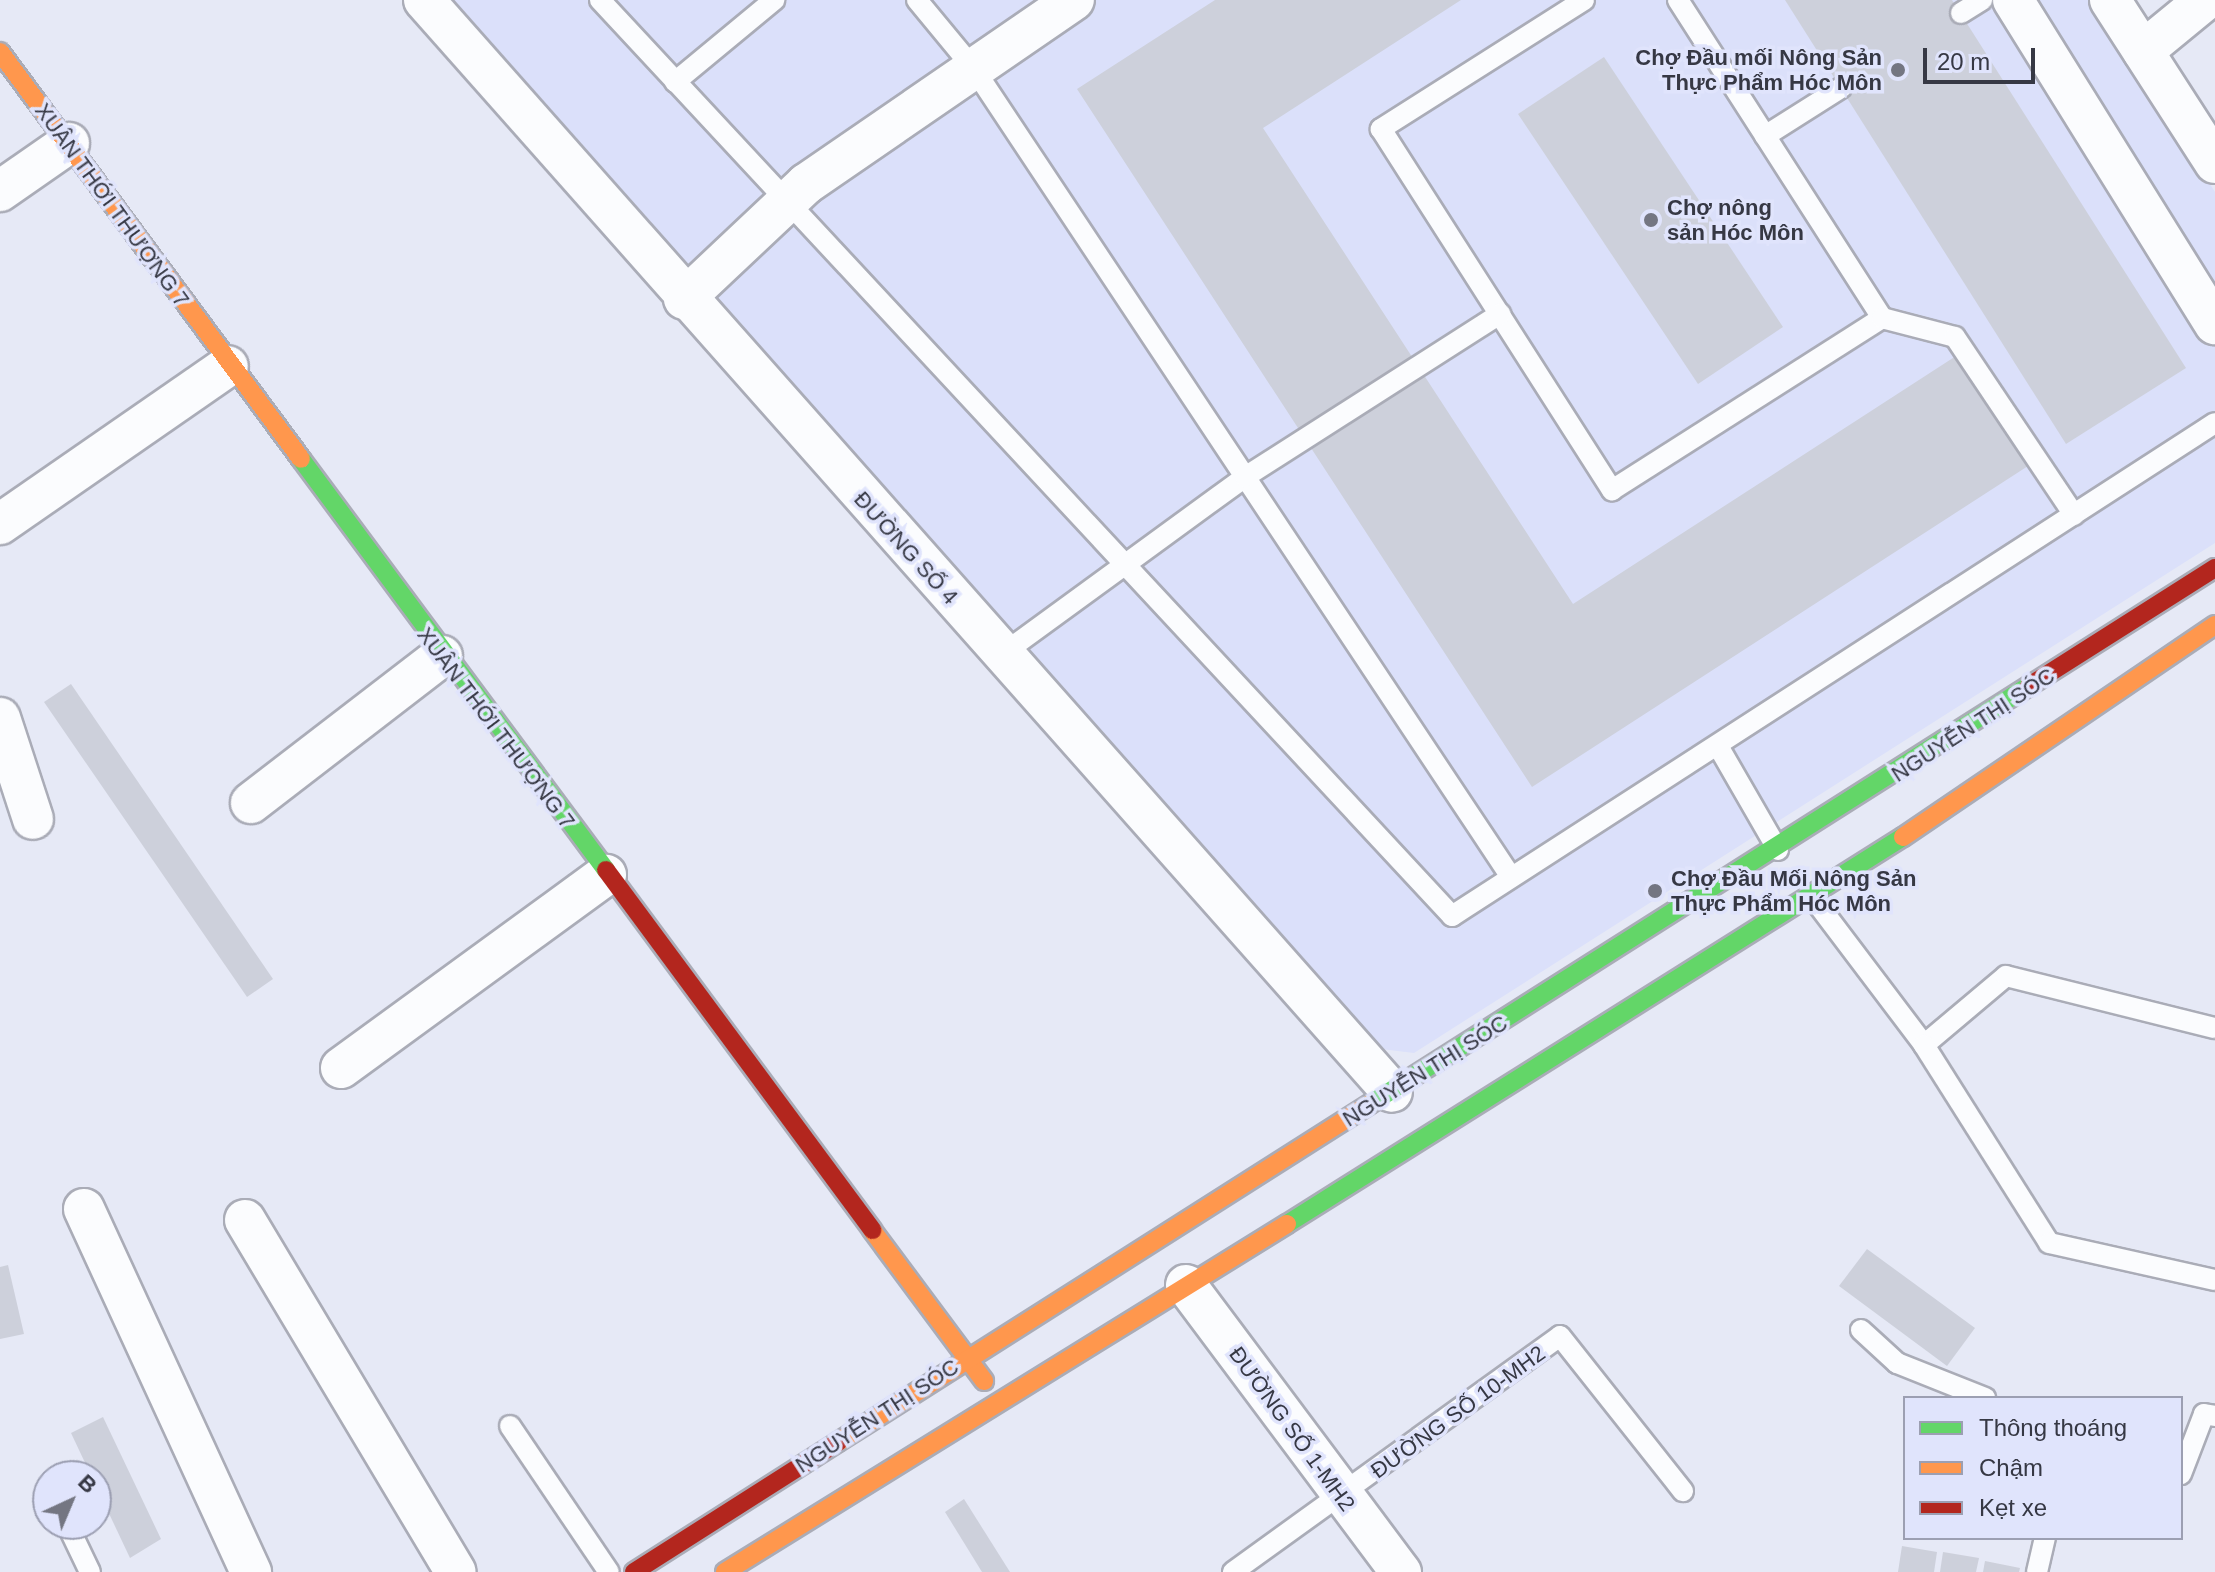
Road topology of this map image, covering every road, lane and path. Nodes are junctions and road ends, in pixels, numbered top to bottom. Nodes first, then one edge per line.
1 (424, 0) edge
2 (600, 0) edge
3 (774, 0) edge
4 (917, 0) edge
5 (1074, 0) edge
6 (1584, 0) edge
7 (1678, 0) edge
8 (1982, 0) edge
9 (2013, 0) edge
10 (2110, 0) edge
11 (2205, 0) edge
12 (1961, 13) dead end
13 (2143, 51) junction
14 (0, 52) edge
15 (974, 69) junction
16 (675, 82) junction
17 (1841, 88) dead end
18 (1765, 136) junction
19 (69, 143) junction
20 (2215, 163) edge
21 (0, 191) edge
22 (785, 203) junction
23 (684, 299) junction
24 (1500, 314) junction
25 (1882, 318) junction
26 (2215, 324) edge
27 (228, 366) junction
28 (2215, 423) edge
29 (1245, 477) junction
30 (2074, 515) junction
31 (0, 524) edge
32 (1121, 567) junction
33 (2215, 568) edge
34 (2208, 639) edge
35 (1001, 655) junction
36 (442, 656) junction
37 (0, 718) edge
38 (1718, 746) junction
39 (251, 803) dead end
40 (33, 819) dead end
41 (1779, 851) junction
42 (606, 875) junction
43 (1511, 877) junction
44 (1813, 898) junction
45 (2215, 1028) edge
46 (1924, 1045) junction
47 (341, 1068) dead end
48 (1392, 1092) junction
49 (84, 1209) dead end
50 (245, 1220) dead end
51 (2215, 1280) edge
52 (1186, 1285) junction
53 (1861, 1330) dead end
54 (967, 1358) junction
55 (1980, 1396) edge
56 (997, 1400) junction
57 (2215, 1416) edge
58 (510, 1426) dead end
59 (2183, 1469) edge
60 (1683, 1491) dead end
61 (1341, 1498) junction
62 (75, 1540) edge
63 (2045, 1540) edge
64 (90, 1572) edge
65 (251, 1572) edge
66 (456, 1572) edge
67 (609, 1572) edge
68 (634, 1572) edge
69 (725, 1572) edge
70 (1233, 1572) edge
71 (1401, 1572) edge
72 (2037, 1572) edge

1 - 23 street, ĐƯỜNG SỐ 4
2 - 16 lane
3 - 16 lane
4 - 15 lane
5 - 15 street
6 - 24 lane
7 - 18 lane
8 - 12 lane
9 - 26 street
10 - 13 street
11 - 13 street
13 - 20 street
14 - 19 main road, XUÂN THỚI THƯỢNG 7
15 - 22 street
15 - 29 lane
16 - 22 lane
17 - 18 lane
18 - 25 lane
19 - 21 street
19 - 27 main road, XUÂN THỚI THƯỢNG 7
22 - 23 street
22 - 32 lane
23 - 35 street, ĐƯỜNG SỐ 4
24 - 25 lane
24 - 29 lane
25 - 30 lane
27 - 31 street
27 - 36 main road, XUÂN THỚI THƯỢNG 7
28 - 30 lane
29 - 32 lane
29 - 43 lane
30 - 38 lane
32 - 35 lane
32 - 43 lane
33 - 41 main road, NGUYỄN THỊ SÓC
34 - 44 main road
35 - 48 street, ĐƯỜNG SỐ 4
36 - 39 street
36 - 42 main road, XUÂN THỚI THƯỢNG 7
37 - 40 street
38 - 41 lane
38 - 43 lane
41 - 48 main road, NGUYỄN THỊ SÓC
42 - 47 street
42 - 54 main road, XUÂN THỚI THƯỢNG 7
44 - 46 lane
44 - 52 main road
45 - 46 lane
46 - 51 lane
48 - 54 main road, NGUYỄN THỊ SÓC
49 - 65 street
50 - 66 street
52 - 56 main road
52 - 61 street, ĐƯỜNG SỐ 1-MH2
53 - 55 lane
54 - 56 main road, XUÂN THỚI THƯỢNG 7
54 - 68 main road, NGUYỄN THỊ SÓC
56 - 69 main road
57 - 59 lane
58 - 67 lane
60 - 61 lane, ĐƯỜNG SỐ 10-MH2
61 - 70 lane, ĐƯỜNG SỐ 10-MH2
61 - 71 street, ĐƯỜNG SỐ 1-MH2
62 - 64 lane
63 - 72 lane

